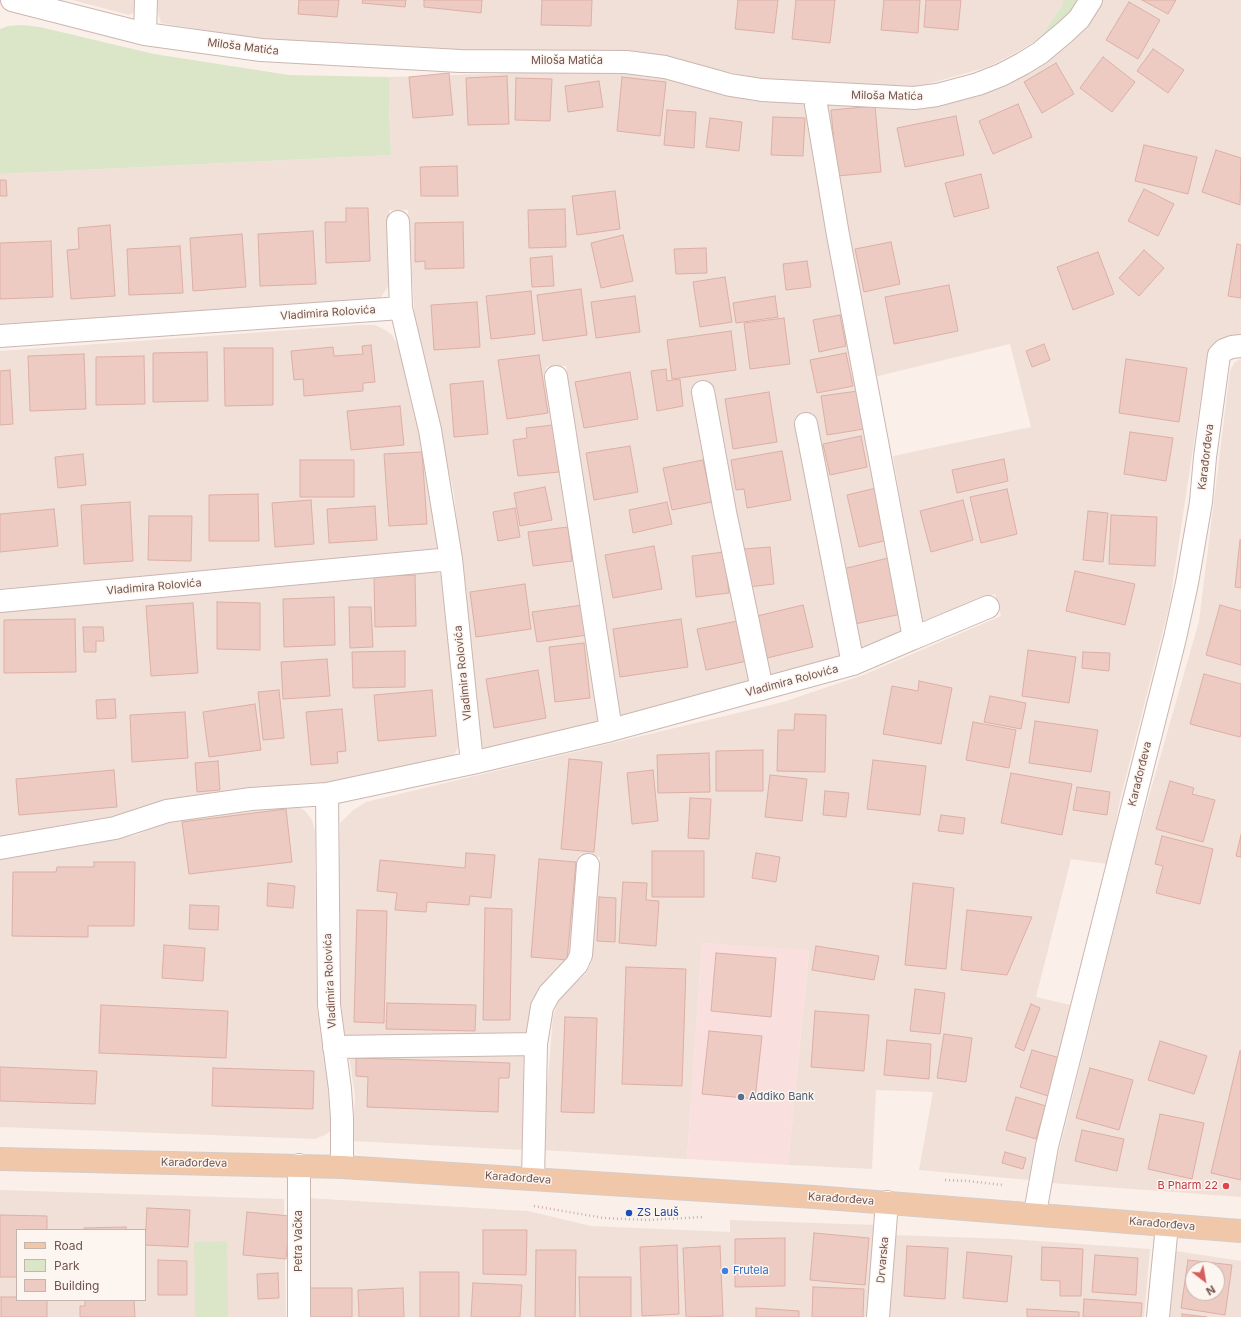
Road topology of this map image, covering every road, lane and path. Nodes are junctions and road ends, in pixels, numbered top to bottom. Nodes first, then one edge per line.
1 (12, 0) edge
2 (146, 0) edge
3 (1091, 0) edge
4 (145, 34) junction
5 (814, 93) junction
6 (398, 222) dead end
7 (401, 308) junction
8 (0, 336) edge
9 (1241, 346) edge
10 (556, 377) dead end
11 (703, 392) dead end
12 (806, 424) dead end
13 (451, 559) junction
14 (0, 602) edge
15 (988, 607) dead end
16 (914, 638) junction
17 (853, 664) junction
18 (762, 689) junction
19 (611, 730) junction
20 (472, 763) junction
21 (327, 794) junction
22 (0, 848) edge
23 (588, 865) dead end
24 (536, 1044) junction
25 (334, 1047) junction
26 (0, 1159) edge
27 (299, 1165) junction
28 (342, 1167) junction
29 (533, 1178) junction
30 (887, 1202) junction
31 (529, 1205) dead end
32 (1035, 1213) junction
33 (709, 1217) dead end
34 (1167, 1225) junction
35 (1241, 1230) edge
36 (299, 1317) edge
37 (878, 1317) edge
38 (1158, 1317) edge

1 - 4 street, Miloša Matića
2 - 4 street
3 - 5 street, Miloša Matića
4 - 5 street, Miloša Matića
5 - 16 street
6 - 7 street
7 - 8 street, Vladimira Rolovića
7 - 13 street, Vladimira Rolovića
9 - 32 street, Karađorđeva
10 - 19 street
11 - 18 street
12 - 17 street, Vladimira Rolovića
13 - 14 street, Vladimira Rolovića
13 - 20 street, Vladimira Rolovića
15 - 16 street
16 - 17 street
17 - 18 street, Vladimira Rolovića
18 - 19 street, Vladimira Rolovića
19 - 20 street, Vladimira Rolovića
20 - 21 street, Vladimira Rolovića
21 - 22 street, Vladimira Rolovića
21 - 25 street, Vladimira Rolovića
23 - 24 street
24 - 25 street
24 - 29 street
25 - 28 street, Vladimira Rolovića
26 - 27 main road, Karađorđeva
27 - 28 main road, Karađorđeva
27 - 36 street, Petra Vačka
28 - 29 main road, Karađorđeva
29 - 30 main road, Karađorđeva
30 - 32 main road, Karađorđeva
30 - 37 street, Drvarska
31 - 33 path
32 - 34 main road, Karađorđeva
34 - 35 main road, Karađorđeva
34 - 38 street

